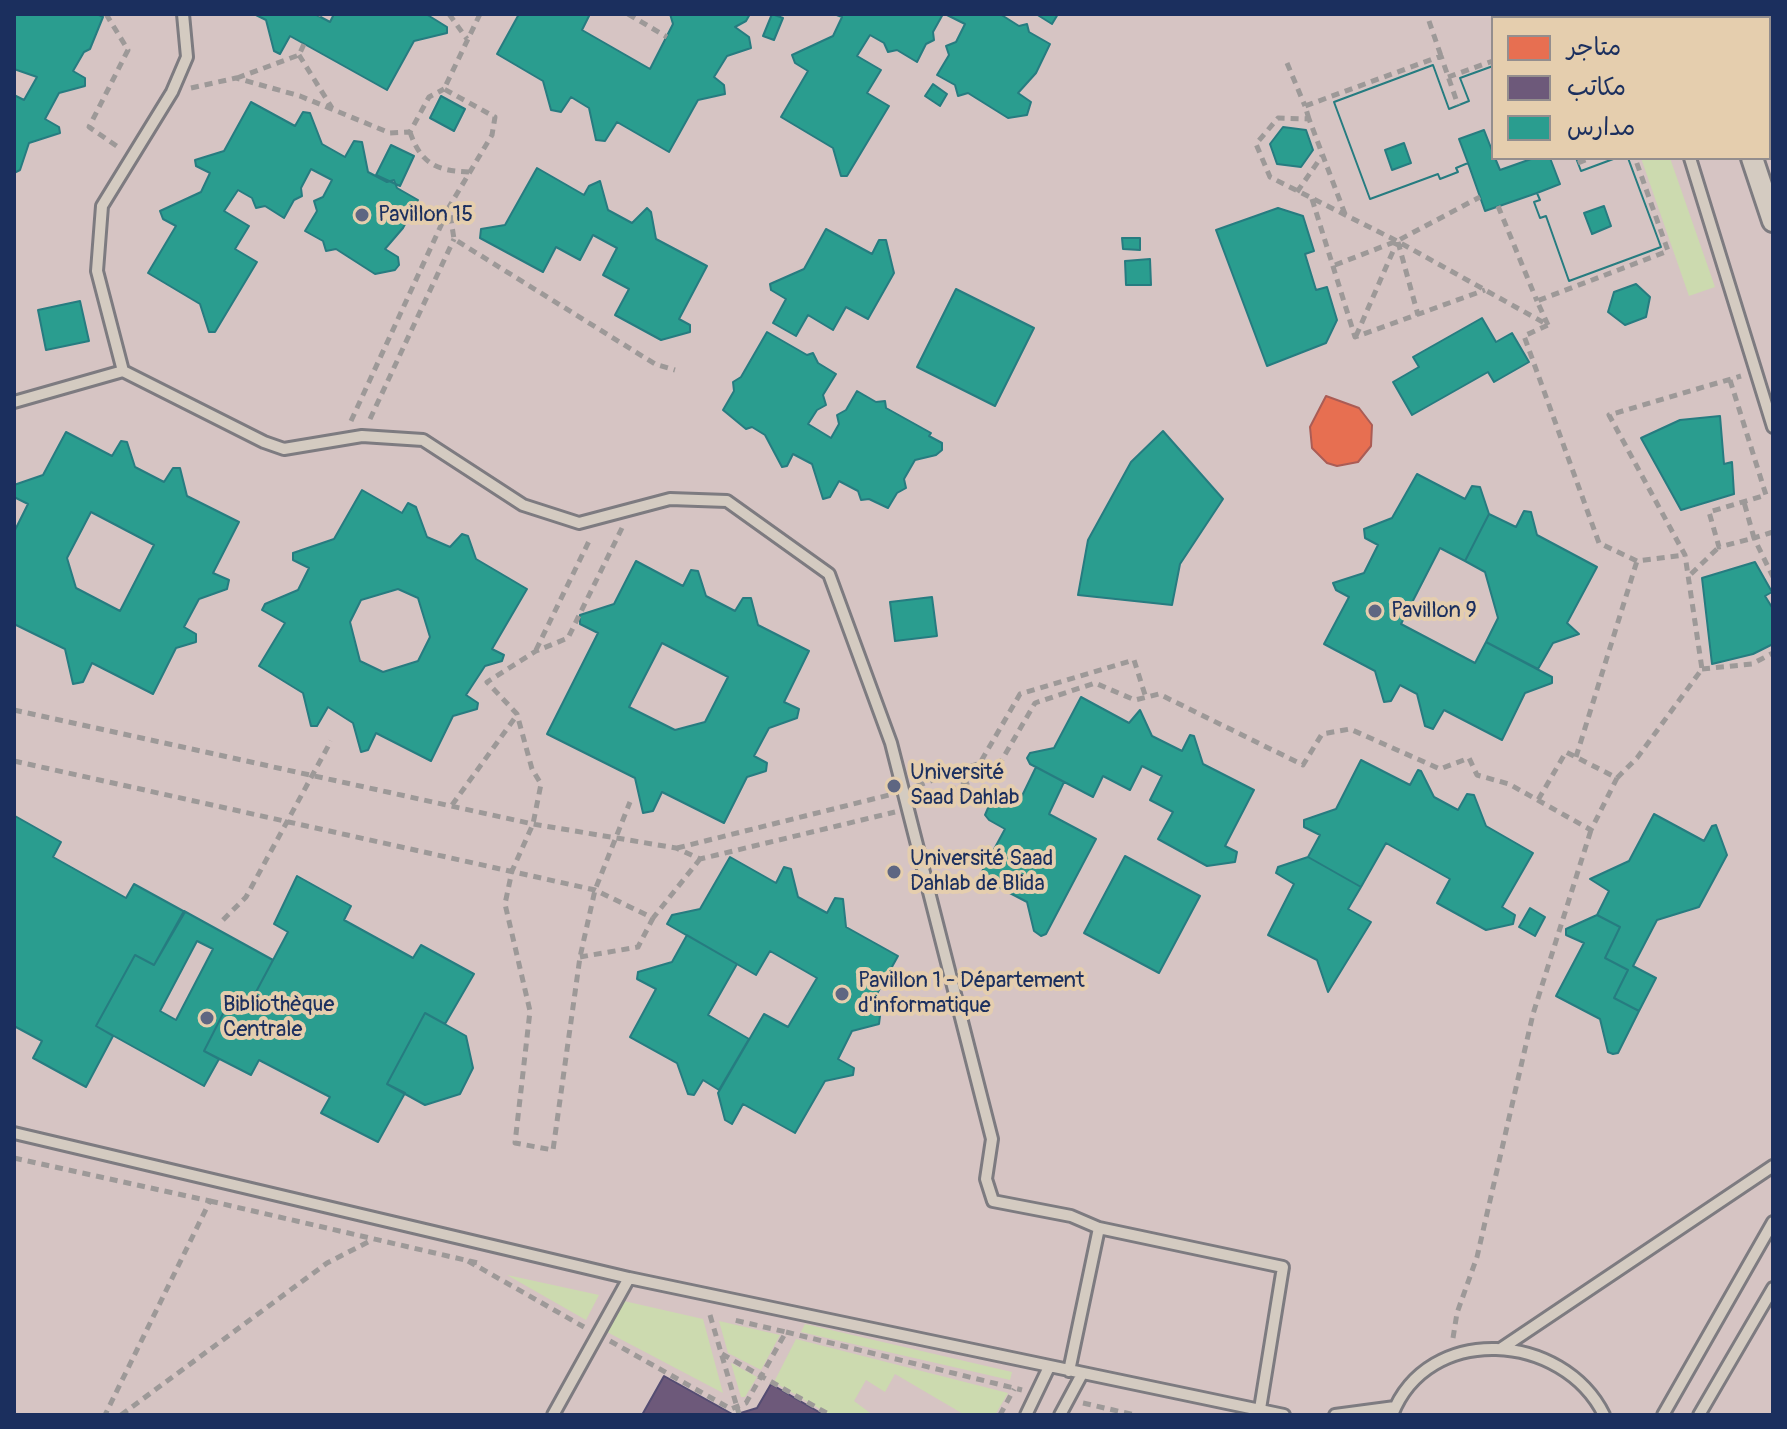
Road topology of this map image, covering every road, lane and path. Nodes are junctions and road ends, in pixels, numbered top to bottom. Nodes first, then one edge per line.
1 (106, 14) edge
2 (183, 14) edge
3 (449, 14) edge
4 (480, 14) edge
5 (628, 14) edge
6 (1429, 21) dead end
7 (667, 37) dead end
8 (467, 39) junction
9 (304, 44) dead end
10 (299, 55) junction
11 (1441, 56) junction
12 (1491, 62) edge
13 (1287, 63) dead end
14 (1448, 77) junction
15 (236, 78) junction
16 (444, 89) junction
17 (172, 92) junction
18 (1458, 105) dead end
19 (1305, 106) junction
20 (333, 110) junction
21 (1309, 119) junction
22 (410, 132) junction
23 (1323, 155) junction
24 (132, 156) junction
25 (1585, 160) edge
26 (1636, 160) edge
27 (1691, 160) edge
28 (1753, 160) edge
29 (1578, 163) dead end
30 (469, 172) junction
31 (1297, 192) junction
32 (1480, 197) dead end
33 (1312, 198) junction
34 (1498, 206) dead end
35 (449, 207) junction
36 (1345, 214) junction
37 (1773, 221) edge
38 (454, 239) junction
39 (1397, 241) junction
40 (1335, 265) junction
41 (1485, 290) junction
42 (1537, 301) junction
43 (1418, 315) junction
44 (1548, 325) junction
45 (1355, 337) junction
46 (675, 370) dead end
47 (123, 371) junction
48 (14, 402) edge
49 (1773, 427) edge
50 (362, 436) junction
51 (342, 438) junction
52 (1744, 502) junction
53 (631, 509) junction
54 (601, 517) junction
55 (1773, 532) edge
56 (1754, 538) junction
57 (1719, 547) junction
58 (1685, 555) junction
59 (1637, 561) junction
60 (1690, 575) junction
61 (1773, 577) edge
62 (536, 651) junction
63 (1773, 653) edge
64 (1702, 669) junction
65 (1146, 698) junction
66 (14, 710) edge
67 (517, 714) junction
68 (331, 741) dead end
69 (1576, 757) junction
70 (14, 761) edge
71 (312, 777) junction
72 (1617, 778) junction
73 (903, 792) junction
74 (1538, 800) junction
75 (630, 802) dead end
76 (452, 805) junction
77 (907, 809) junction
78 (287, 821) junction
79 (533, 824) junction
80 (1591, 830) junction
81 (618, 839) junction
82 (676, 848) junction
83 (700, 859) junction
84 (512, 871) junction
85 (595, 890) junction
86 (653, 918) junction
87 (223, 920) dead end
88 (580, 957) junction
89 (14, 1133) edge
90 (14, 1158) edge
91 (1773, 1166) edge
92 (210, 1201) junction
93 (1773, 1222) edge
94 (1099, 1228) junction
95 (373, 1239) junction
96 (468, 1261) junction
97 (499, 1267) dead end
98 (629, 1278) junction
99 (1773, 1288) edge
100 (695, 1311) dead end
101 (710, 1315) junction
102 (786, 1332) junction
103 (598, 1335) junction
104 (1502, 1348) junction
105 (722, 1354) junction
106 (1450, 1358) junction
107 (1049, 1367) junction
108 (1069, 1371) junction
109 (762, 1374) junction
110 (1082, 1374) junction
111 (1014, 1389) junction
112 (1036, 1393) junction
113 (1068, 1400) junction
114 (738, 1410) edge
115 (1393, 1411) edge
116 (1259, 1413) edge
117 (105, 1415) edge
118 (121, 1415) edge
119 (553, 1415) edge
120 (830, 1415) edge
121 (1000, 1415) edge
122 (1026, 1415) edge
123 (1060, 1415) edge
124 (1135, 1415) edge
125 (1284, 1415) edge
126 (1335, 1415) edge
127 (1604, 1415) edge
128 (1663, 1415) edge
129 (1699, 1415) edge

1 - 24 path
2 - 17 lane
3 - 8 path
4 - 8 path
5 - 7 path
6 - 11 path
8 - 16 path
9 - 10 path
10 - 15 path
10 - 20 path
11 - 14 path
11 - 19 path
12 - 14 path
13 - 19 path
14 - 18 path
15 - 17 path
15 - 20 path
16 - 22 path
16 - 30 path
17 - 24 lane
19 - 21 path
20 - 22 path
21 - 23 path
21 - 31 path
22 - 30 path
23 - 31 path
23 - 36 path
24 - 47 lane
25 - 29 path
26 - 42 path
27 - 49 lane
28 - 37 street
30 - 35 path
31 - 33 path
32 - 39 path
33 - 36 path
33 - 40 path
34 - 42 path
35 - 38 path
35 - 51 path
36 - 39 path
38 - 46 path
38 - 50 path
39 - 40 path
39 - 41 path
39 - 43 path
39 - 45 path
40 - 45 path
41 - 43 path
41 - 44 path
42 - 44 path
43 - 45 path
44 - 59 path
47 - 48 lane
47 - 51 lane
50 - 51 lane
50 - 54 lane
52 - 56 path
52 - 57 path
52 - 58 path
53 - 54 lane
53 - 62 path
53 - 73 lane
54 - 62 path
55 - 56 path
56 - 57 path
56 - 61 path
57 - 60 path
58 - 59 path
58 - 60 path
59 - 69 path
60 - 64 path
62 - 67 path
63 - 64 path
64 - 72 path
65 - 73 path
65 - 74 path
65 - 77 path
66 - 71 path
67 - 76 path
67 - 79 path
68 - 71 path
69 - 72 path
69 - 74 path
70 - 78 path
71 - 76 path
71 - 78 path
72 - 80 path
73 - 77 lane
73 - 82 path
74 - 80 path
75 - 81 path
76 - 79 path
77 - 83 path
77 - 94 lane
78 - 84 path
78 - 87 path
79 - 81 path
79 - 84 path
80 - 106 path
81 - 82 path
81 - 85 path
82 - 83 path
83 - 86 path
84 - 85 path
84 - 88 path
85 - 86 path
85 - 88 path
86 - 88 path
89 - 98 lane
90 - 92 path
91 - 104 lane
92 - 95 path
92 - 117 path
93 - 128 lane
94 - 108 lane
94 - 116 lane
95 - 96 path
95 - 118 path
96 - 97 path
96 - 103 path
98 - 103 lane
98 - 107 lane
99 - 129 lane
100 - 101 path
101 - 102 path
101 - 105 path
102 - 109 path
102 - 111 path
103 - 114 path
103 - 119 lane
104 - 106 lane
104 - 127 lane
105 - 109 path
105 - 114 path
106 - 115 lane
107 - 108 lane
107 - 112 lane
108 - 110 lane
109 - 114 path
109 - 120 path
110 - 113 lane
110 - 116 lane
111 - 112 path
111 - 121 path
112 - 122 lane
113 - 123 lane
113 - 124 path
115 - 126 lane
116 - 125 lane

